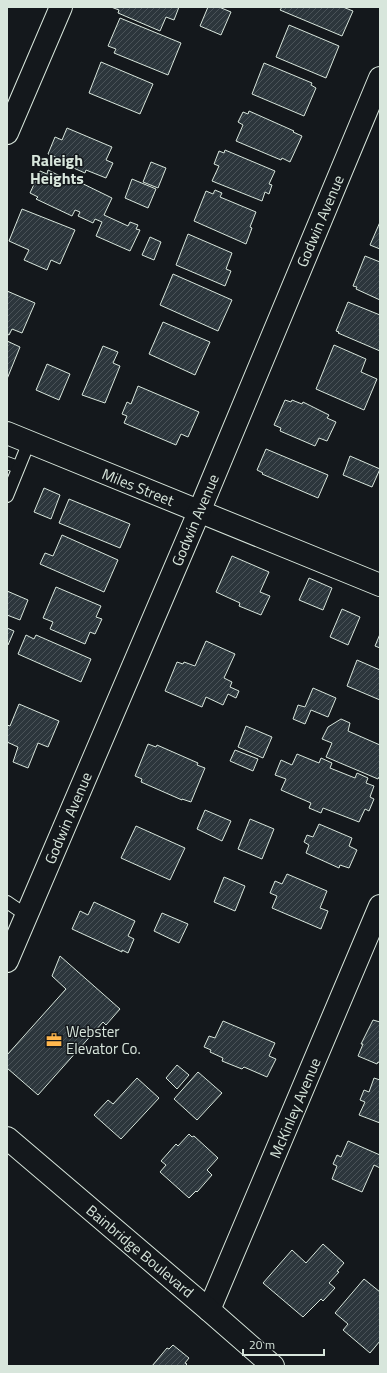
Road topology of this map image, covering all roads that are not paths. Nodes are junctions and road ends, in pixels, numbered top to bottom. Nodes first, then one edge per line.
1 (61, 7) edge
2 (380, 78) edge
3 (7, 133) edge
4 (7, 433) edge
5 (29, 442) junction
6 (7, 463) edge
7 (18, 467) junction
8 (7, 496) edge
9 (199, 512) junction
10 (380, 585) edge
11 (7, 902) edge
12 (380, 906) edge
13 (26, 916) junction
14 (7, 961) edge
15 (7, 1138) edge
16 (210, 1310) junction
17 (272, 1366) edge

1 - 3 street
2 - 9 street, Godwin Avenue
4 - 5 street, Miles Street
5 - 7 lane
5 - 9 street, Miles Street
6 - 7 lane
7 - 8 lane
9 - 10 street, Miles Street
9 - 13 street, Godwin Avenue
11 - 13 lane
12 - 16 street, McKinley Avenue
13 - 14 street, Godwin Avenue
15 - 16 street, Bainbridge Boulevard
16 - 17 street, Bainbridge Boulevard

